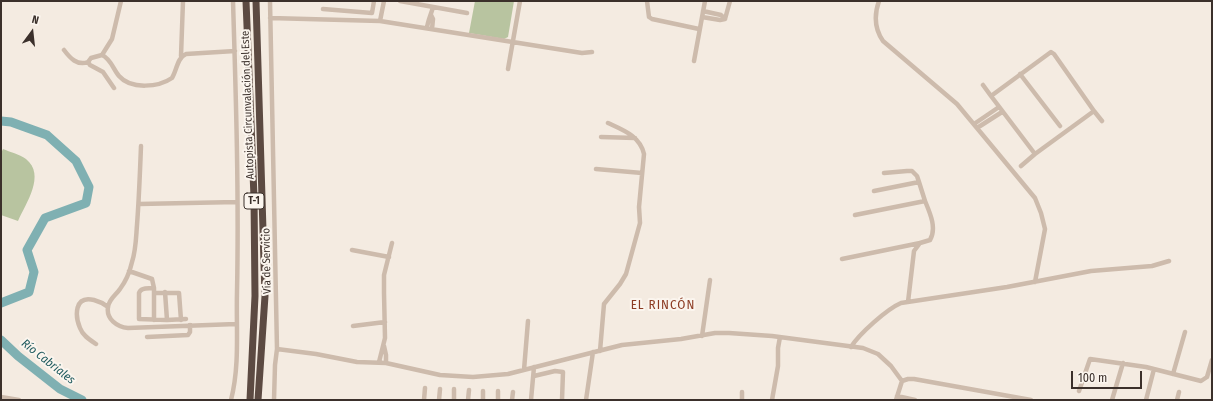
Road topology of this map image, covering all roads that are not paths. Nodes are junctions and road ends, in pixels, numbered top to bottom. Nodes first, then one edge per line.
1 (121, 1) edge
2 (183, 1) edge
3 (233, 1) edge
4 (246, 1) edge
5 (256, 1) edge
6 (270, 1) edge
7 (374, 1) edge
8 (384, 1) edge
9 (400, 1) edge
10 (520, 1) edge
11 (647, 1) edge
12 (705, 1) edge
13 (730, 1) edge
14 (879, 1) edge
15 (433, 7) junction
16 (323, 9) dead end
17 (703, 11) junction
18 (368, 13) junction
19 (467, 13) dead end
20 (702, 17) junction
21 (270, 18) junction
22 (725, 19) junction
23 (368, 21) junction
24 (380, 21) junction
25 (429, 29) junction
26 (700, 29) junction
27 (513, 43) junction
28 (64, 50) dead end
29 (234, 51) junction
30 (592, 52) dead end
31 (102, 55) junction
32 (181, 56) junction
33 (694, 61) dead end
34 (88, 62) junction
35 (508, 70) dead end
36 (1020, 74) junction
37 (984, 85) dead end
38 (114, 88) dead end
39 (991, 96) junction
40 (998, 106) junction
41 (1094, 111) junction
42 (1002, 112) junction
43 (1102, 121) dead end
44 (608, 123) dead end
45 (976, 126) junction
46 (1060, 126) dead end
47 (601, 137) dead end
48 (636, 138) junction
49 (141, 146) dead end
50 (1035, 154) junction
51 (1021, 166) dead end
52 (596, 169) dead end
53 (642, 173) junction
54 (884, 174) dead end
55 (919, 182) junction
56 (874, 191) dead end
57 (926, 201) junction
58 (237, 202) junction
59 (139, 204) junction
60 (855, 215) dead end
61 (920, 243) junction
62 (392, 244) dead end
63 (904, 246) junction
64 (352, 250) dead end
65 (914, 253) junction
66 (389, 257) junction
67 (842, 259) dead end
68 (1169, 261) dead end
69 (129, 271) junction
70 (710, 280) dead end
71 (1036, 282) junction
72 (154, 291) junction
73 (165, 292) junction
74 (908, 302) junction
75 (108, 307) junction
76 (186, 319) dead end
77 (154, 320) junction
78 (167, 320) junction
79 (181, 320) junction
80 (528, 321) dead end
81 (385, 322) junction
82 (236, 324) junction
83 (190, 325) junction
84 (353, 326) dead end
85 (1185, 332) dead end
86 (702, 336) junction
87 (147, 337) dead end
88 (780, 337) junction
89 (96, 344) dead end
90 (384, 346) junction
91 (851, 347) junction
92 (277, 349) junction
93 (600, 351) junction
94 (593, 352) junction
95 (1212, 360) edge
96 (379, 362) junction
97 (386, 363) junction
98 (1123, 363) junction
99 (534, 367) junction
100 (1154, 369) junction
101 (524, 370) junction
102 (1173, 374) junction
103 (534, 376) junction
104 (902, 381) junction
105 (425, 388) dead end
106 (440, 389) dead end
107 (454, 389) dead end
108 (469, 390) dead end
109 (483, 391) dead end
110 (1079, 391) dead end
111 (498, 392) dead end
112 (512, 392) dead end
113 (742, 392) dead end
114 (1180, 392) dead end
115 (1, 397) edge
116 (897, 398) edge
117 (1001, 398) edge
118 (19, 400) edge
119 (231, 400) edge
120 (250, 400) edge
121 (258, 400) edge
122 (274, 400) edge
123 (424, 400) edge
124 (439, 400) edge
125 (454, 400) edge
126 (468, 400) edge
127 (483, 400) edge
128 (498, 400) edge
129 (512, 400) edge
130 (531, 400) edge
131 (562, 400) edge
132 (586, 400) edge
133 (742, 400) edge
134 (772, 400) edge
135 (915, 400) edge
136 (1031, 400) edge
137 (1112, 400) edge
138 (1146, 400) edge
139 (1177, 400) edge

1 - 31 street
2 - 32 street
3 - 29 street
4 - 120 highway, Autopista Circunvalación del Este / T-1
5 - 121 highway, Autopista Circunvalación del Este / T-1
6 - 21 street, Vía de Servicio
7 - 18 street
8 - 24 street
9 - 15 street
10 - 27 street
11 - 26 street
12 - 17 street
13 - 22 street
14 - 45 street
15 - 19 street
15 - 25 street
16 - 18 street
17 - 20 street
17 - 22 street
18 - 23 street
20 - 22 street
20 - 26 street
21 - 23 street
21 - 92 street, Vía de Servicio
23 - 24 street
24 - 25 street
25 - 27 street
26 - 33 street
27 - 30 street
27 - 35 street
28 - 34 street
29 - 32 street
29 - 58 street
31 - 32 street
31 - 34 street
34 - 38 street
36 - 39 street
36 - 41 street
36 - 46 street
37 - 39 street
39 - 40 street
40 - 42 street
40 - 45 street
41 - 43 street
41 - 50 street
42 - 45 street
42 - 50 street
44 - 48 street
45 - 71 street
47 - 48 street
48 - 53 street
49 - 59 street
50 - 51 street
52 - 53 street
53 - 93 street
54 - 55 street
55 - 56 street
55 - 57 street
57 - 60 street
57 - 61 street
58 - 59 street
58 - 82 street
59 - 69 street
61 - 63 street
61 - 65 street
62 - 66 street
63 - 65 street
63 - 67 street
64 - 66 street
65 - 74 street
66 - 81 street
68 - 71 street
69 - 72 street
69 - 75 street
70 - 86 street
71 - 74 street
72 - 73 street
72 - 77 street
72 - 77 street
73 - 78 street
73 - 79 street
74 - 91 street
75 - 83 street
75 - 89 street
76 - 79 street
77 - 78 street
78 - 79 street
80 - 101 street
81 - 84 street
81 - 90 street
82 - 83 street
82 - 119 street
83 - 87 street
85 - 102 street
86 - 88 street
86 - 93 street
88 - 91 street
88 - 134 street
90 - 96 street
90 - 97 street
91 - 104 street
92 - 96 street
92 - 122 street, Vía de Servicio
93 - 94 street
94 - 99 street
94 - 132 street
95 - 102 street
96 - 97 street
97 - 101 street
98 - 100 street
98 - 110 street
98 - 137 street
99 - 101 street
99 - 103 street
100 - 102 street
100 - 138 street
103 - 130 street
103 - 131 street
104 - 116 street
104 - 117 street
105 - 123 street
106 - 124 street
107 - 125 street
108 - 126 street
109 - 127 street
111 - 128 street
112 - 129 street
113 - 133 street
114 - 139 street
115 - 118 street
116 - 135 street
117 - 136 street

